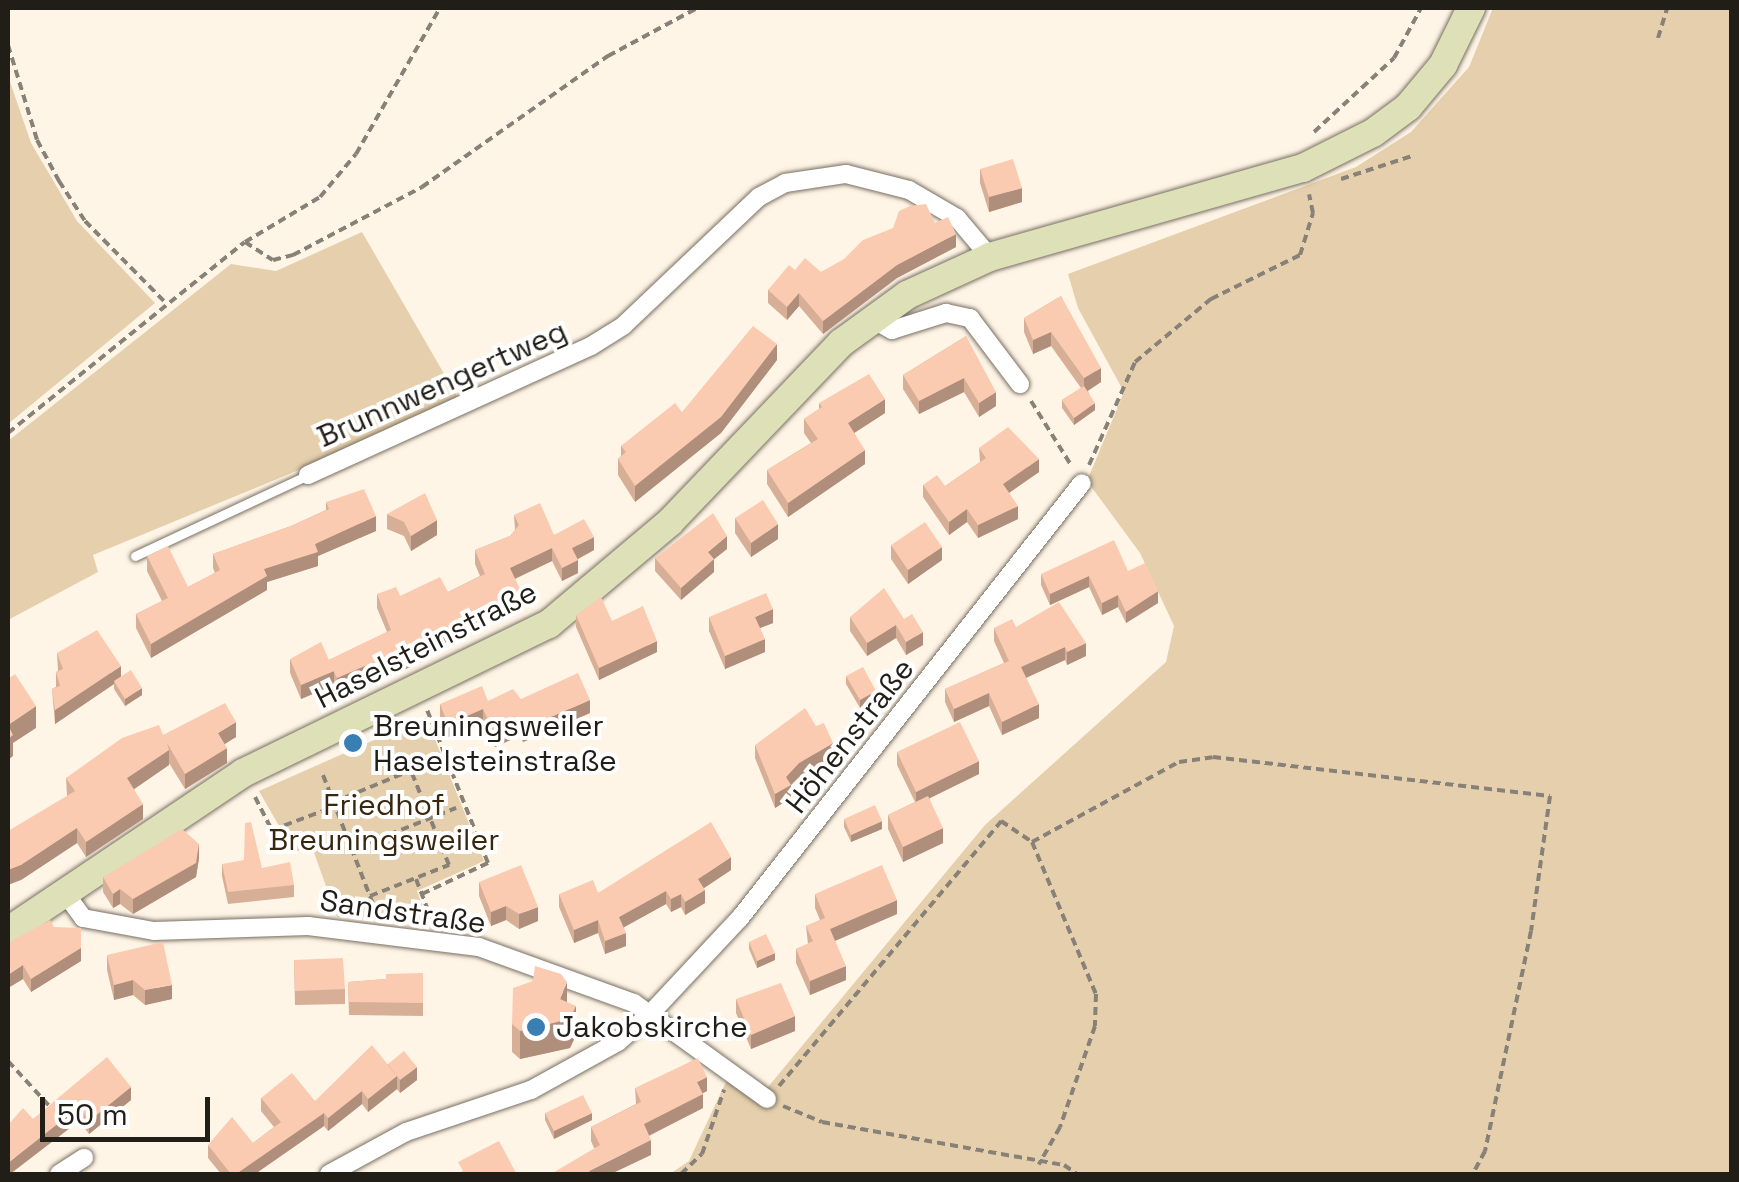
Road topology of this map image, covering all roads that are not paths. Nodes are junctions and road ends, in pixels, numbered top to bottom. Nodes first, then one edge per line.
1 (1471, 8) edge
2 (990, 256) junction
3 (872, 319) junction
4 (1020, 384) road end
5 (308, 475) joint
6 (1082, 483) road end
7 (135, 556) dead end
8 (65, 893) junction
9 (8, 931) edge
10 (651, 1014) junction
11 (767, 1099) road end
12 (84, 1158) dead end
13 (59, 1174) edge
14 (330, 1174) edge

1 - 2 street, Haselsteinstraße
2 - 3 street, Haselsteinstraße
2 - 5 street, Brunnwengertweg
3 - 4 street
3 - 8 street, Haselsteinstraße
5 - 7 lane
6 - 10 street, Höhenstraße
8 - 9 street, Haselsteinstraße
8 - 10 street, Sandstraße
10 - 11 street, Sandstraße
10 - 14 street, Höhenstraße
12 - 13 street

